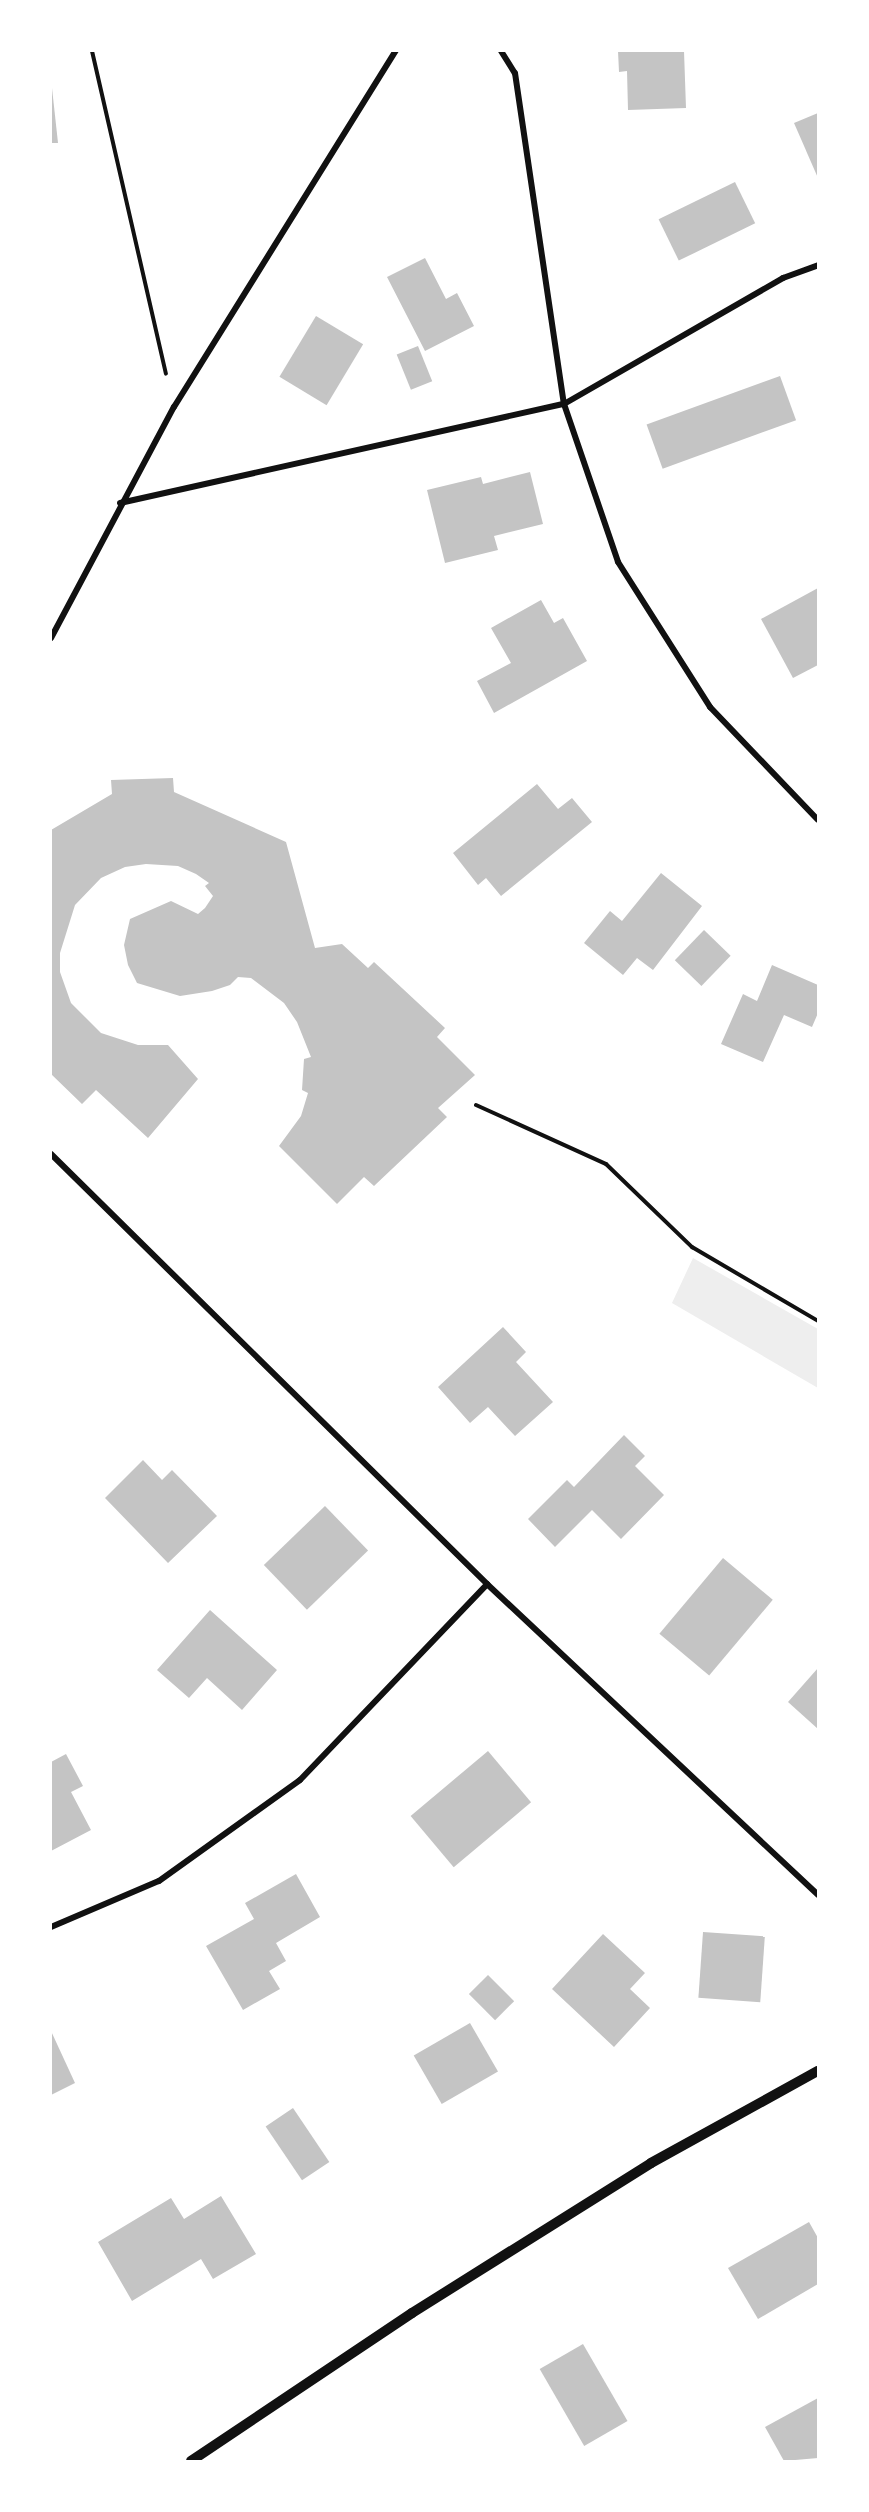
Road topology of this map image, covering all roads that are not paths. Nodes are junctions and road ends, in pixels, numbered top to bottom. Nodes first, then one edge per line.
1 (396, 51) edge
2 (501, 51) edge
3 (818, 265) edge
4 (564, 404) junction
5 (120, 503) junction
6 (51, 638) edge
7 (818, 820) edge
8 (51, 1154) edge
9 (487, 1584) junction
10 (818, 1895) edge
11 (51, 1928) edge
12 (818, 2071) edge
13 (191, 2461) edge

1 - 5 street
2 - 4 street
3 - 4 street
4 - 5 street
4 - 7 street
5 - 6 street
8 - 9 street
9 - 10 street
9 - 11 street
12 - 13 street

